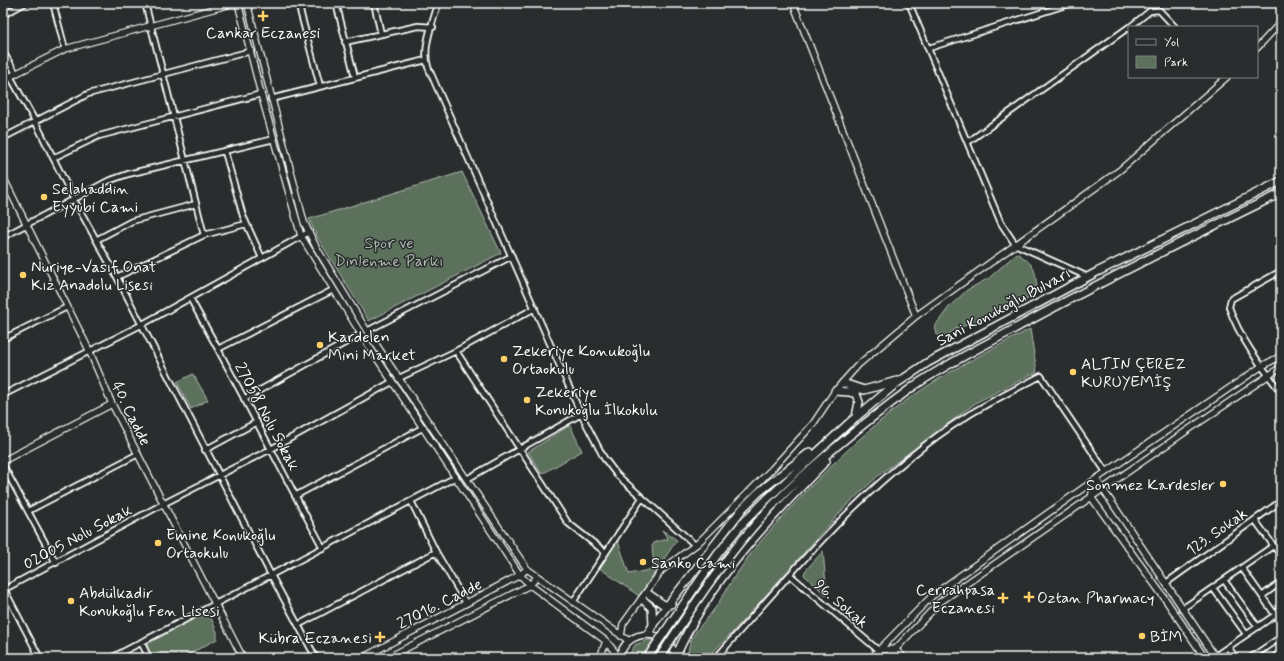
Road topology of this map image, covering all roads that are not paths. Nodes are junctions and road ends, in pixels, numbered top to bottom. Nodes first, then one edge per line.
1 (25, 3) edge
2 (53, 3) edge
3 (145, 3) edge
4 (235, 3) edge
5 (238, 3) edge
6 (247, 3) edge
7 (298, 3) edge
8 (336, 3) edge
9 (374, 3) edge
10 (438, 3) edge
11 (793, 3) edge
12 (909, 3) edge
13 (1072, 3) edge
14 (3, 15) edge
15 (1281, 22) edge
16 (151, 24) junction
17 (1130, 26) edge
18 (1174, 26) edge
19 (433, 27) junction
20 (1128, 28) edge
21 (381, 34) junction
22 (346, 42) junction
23 (1258, 47) edge
24 (929, 48) junction
25 (65, 49) junction
26 (251, 51) junction
27 (3, 52) edge
28 (426, 60) junction
29 (16, 74) junction
30 (164, 74) junction
31 (10, 76) junction
32 (355, 77) junction
33 (1226, 78) edge
34 (3, 80) edge
35 (320, 86) junction
36 (261, 94) junction
37 (271, 98) junction
38 (173, 118) junction
39 (35, 121) junction
40 (3, 138) edge
41 (274, 139) junction
42 (968, 142) junction
43 (226, 152) junction
44 (53, 158) junction
45 (184, 160) junction
46 (3, 177) edge
47 (1281, 181) edge
48 (5, 187) edge
49 (1281, 193) edge
50 (74, 200) junction
51 (196, 204) junction
52 (27, 224) junction
53 (246, 224) junction
54 (309, 232) junction
55 (204, 235) junction
56 (301, 236) junction
57 (3, 237) edge
58 (96, 240) junction
59 (1015, 244) junction
60 (512, 256) junction
61 (262, 258) junction
62 (1281, 272) edge
63 (117, 277) junction
64 (1088, 277) junction
65 (333, 290) junction
66 (190, 298) junction
67 (67, 307) junction
68 (535, 308) junction
69 (916, 316) junction
70 (142, 325) junction
71 (367, 331) junction
72 (360, 334) junction
73 (3, 339) edge
74 (218, 349) junction
75 (88, 350) junction
76 (456, 351) junction
77 (1281, 356) edge
78 (1262, 366) junction
79 (1281, 367) edge
80 (1268, 375) junction
81 (399, 378) junction
82 (904, 378) junction
83 (392, 382) junction
84 (843, 382) junction
85 (835, 391) junction
86 (1281, 392) edge
87 (3, 395) edge
88 (244, 398) junction
89 (112, 404) junction
90 (581, 414) junction
91 (856, 417) junction
92 (257, 422) junction
93 (849, 423) junction
94 (424, 427) junction
95 (851, 436) junction
96 (271, 449) junction
97 (520, 449) junction
98 (206, 450) junction
99 (138, 454) junction
100 (3, 461) edge
101 (3, 465) edge
102 (1106, 472) junction
103 (219, 476) junction
104 (456, 477) junction
105 (467, 479) junction
106 (1096, 479) junction
107 (1103, 489) junction
108 (295, 496) junction
109 (1091, 497) junction
110 (642, 498) junction
111 (411, 501) junction
112 (1281, 501) edge
113 (163, 504) junction
114 (28, 511) junction
115 (1255, 520) junction
116 (696, 545) junction
117 (1273, 546) junction
118 (322, 548) junction
119 (436, 552) junction
120 (605, 552) junction
121 (1281, 556) edge
122 (56, 563) junction
123 (1242, 568) junction
124 (527, 569) junction
125 (520, 575) junction
126 (790, 575) junction
127 (271, 576) junction
128 (537, 577) junction
129 (1224, 580) junction
130 (1281, 582) edge
131 (1166, 583) junction
132 (530, 585) junction
133 (1213, 588) junction
134 (3, 589) edge
135 (647, 593) junction
136 (1262, 596) junction
137 (642, 599) junction
138 (573, 602) junction
139 (215, 603) junction
140 (466, 603) junction
141 (671, 604) junction
142 (1182, 609) junction
143 (1281, 610) edge
144 (1275, 615) junction
145 (1281, 623) edge
146 (298, 625) junction
147 (653, 625) junction
148 (1258, 627) junction
149 (648, 634) junction
150 (1246, 634) junction
151 (621, 636) junction
152 (1281, 638) edge
153 (606, 641) junction
154 (629, 641) junction
155 (141, 642) junction
156 (1281, 645) edge
157 (1228, 647) junction
158 (895, 649) junction
159 (878, 650) junction
160 (676, 657) edge
161 (1215, 657) edge
162 (39, 658) edge
163 (111, 658) edge
164 (149, 658) edge
165 (243, 658) edge
166 (316, 658) edge
167 (362, 658) edge
168 (387, 658) edge
169 (600, 658) edge
170 (618, 658) edge
171 (647, 658) edge
172 (659, 658) edge
173 (716, 658) edge
174 (871, 658) edge
175 (887, 658) edge
176 (904, 658) edge
177 (1205, 658) edge
178 (1236, 658) edge
179 (1250, 658) edge
180 (1262, 658) edge

1 - 14 street
2 - 25 street
3 - 16 street
4 - 16 street
5 - 26 street
6 - 37 street
7 - 35 street
8 - 22 street
9 - 21 street
10 - 19 street
11 - 69 street
12 - 24 street
13 - 24 street
15 - 23 street
16 - 25 street
16 - 30 street
17 - 18 street
19 - 21 street
19 - 28 street
20 - 42 street
21 - 22 street
22 - 32 street
24 - 42 street
25 - 29 street
26 - 30 street
26 - 36 street
27 - 29 street
28 - 32 street
28 - 60 street
29 - 31 street
30 - 38 street
30 - 39 street
31 - 34 street
31 - 39 street
32 - 35 street
33 - 59 street
35 - 37 street
36 - 38 street
36 - 41 street
37 - 54 street
38 - 44 street
38 - 45 street
39 - 40 street
39 - 44 street
41 - 43 street
41 - 56 street
42 - 59 street
43 - 45 street
43 - 53 street
44 - 50 street
45 - 50 street
45 - 51 street
46 - 48 street, 40. Cadde
47 - 64 highway, Sani Konukoğlu Bulvarı
48 - 52 street, 40. Cadde
49 - 95 highway, Sani Konukoğlu Bulvarı
50 - 52 street
50 - 58 street
51 - 55 street
51 - 58 street
52 - 57 street
52 - 67 street, 40. Cadde
53 - 55 street
53 - 61 street
54 - 56 street
54 - 71 street
55 - 63 street
56 - 61 street
56 - 65 street
58 - 63 street
59 - 64 street
59 - 69 street
60 - 68 street
60 - 71 street
61 - 66 street
62 - 78 street
63 - 70 street
64 - 82 highway, Sani Konukoğlu Bulvarı
65 - 72 street
65 - 74 street
66 - 70 street
66 - 74 street, 27058 Nolu Sokak
67 - 73 street
67 - 75 street, 40. Cadde
68 - 76 street
68 - 90 street
69 - 84 street
70 - 75 street
70 - 98 street
71 - 81 street
72 - 83 street
72 - 88 street
74 - 88 street, 27058 Nolu Sokak
75 - 87 street
75 - 89 street, 40. Cadde
76 - 81 street
76 - 97 street
77 - 78 street
78 - 80 street
78 - 102 street
79 - 80 street
80 - 86 street
80 - 107 street
81 - 105 street
82 - 84 highway
82 - 91 highway, Sani Konukoğlu Bulvarı
83 - 94 street
83 - 96 street, 02005 Nolu Sokak
84 - 85 street
85 - 91 highway
85 - 116 street
88 - 92 street, 27058 Nolu Sokak
89 - 99 street, 40. Cadde
89 - 100 street
90 - 97 street
90 - 110 street
91 - 93 highway, Sani Konukoğlu Bulvarı
92 - 96 street, 27058 Nolu Sokak
92 - 98 street
93 - 141 highway
93 - 171 highway, Sani Konukoğlu Bulvarı, bridge
94 - 104 street
94 - 108 street
95 - 160 highway
95 - 172 highway, Sani Konukoğlu Bulvarı, bridge
96 - 103 street, 02005 Nolu Sokak
96 - 108 street, 27058 Nolu Sokak
97 - 105 street
97 - 120 street
98 - 103 street
99 - 113 street, 40. Cadde
99 - 114 street
101 - 114 street
102 - 106 street
102 - 126 street
103 - 113 street, 02005 Nolu Sokak
103 - 127 street
104 - 111 street
104 - 125 street
105 - 124 street
106 - 107 street
106 - 109 street
106 - 159 street
107 - 109 street
107 - 131 street
108 - 118 street, 27058 Nolu Sokak
109 - 158 street
109 - 177 street
110 - 116 street
110 - 120 street
111 - 118 street
111 - 119 street
112 - 115 street, 123. Sokak
113 - 122 street, 02005 Nolu Sokak
113 - 139 street, 40. Cadde
114 - 122 street
115 - 117 street
115 - 131 street, 123. Sokak
116 - 135 street
117 - 121 street
117 - 123 street
118 - 127 street
119 - 140 street
119 - 146 street
120 - 138 street
122 - 134 street, 02005 Nolu Sokak
123 - 129 street
123 - 136 street
124 - 125 street, 27016. Cadde
124 - 128 street
125 - 132 street
125 - 140 street, 27016. Cadde
126 - 159 street, 96. Sokak
126 - 173 street
127 - 139 street
127 - 146 street
128 - 132 street, 27016. Cadde
128 - 138 street
129 - 133 street
129 - 148 street
130 - 136 street
131 - 142 street
132 - 153 street
132 - 168 street, 27016. Cadde
133 - 142 street
133 - 150 street
134 - 162 street
135 - 137 street
135 - 141 highway
136 - 144 street
137 - 147 highway
137 - 151 street
138 - 151 street
139 - 155 street
139 - 165 street, 40. Cadde
140 - 167 street, 27016. Cadde
141 - 147 highway
142 - 161 street
143 - 144 street
144 - 145 street
144 - 148 street
146 - 166 street
147 - 149 highway
148 - 150 street
149 - 154 main road
149 - 160 main road
150 - 157 street
151 - 154 street
152 - 179 street
153 - 169 street
153 - 170 street
154 - 170 main road
155 - 163 street
155 - 164 street
156 - 180 street
157 - 161 street
157 - 178 street
158 - 159 street
158 - 175 street
158 - 176 street
159 - 174 street
159 - 175 street

